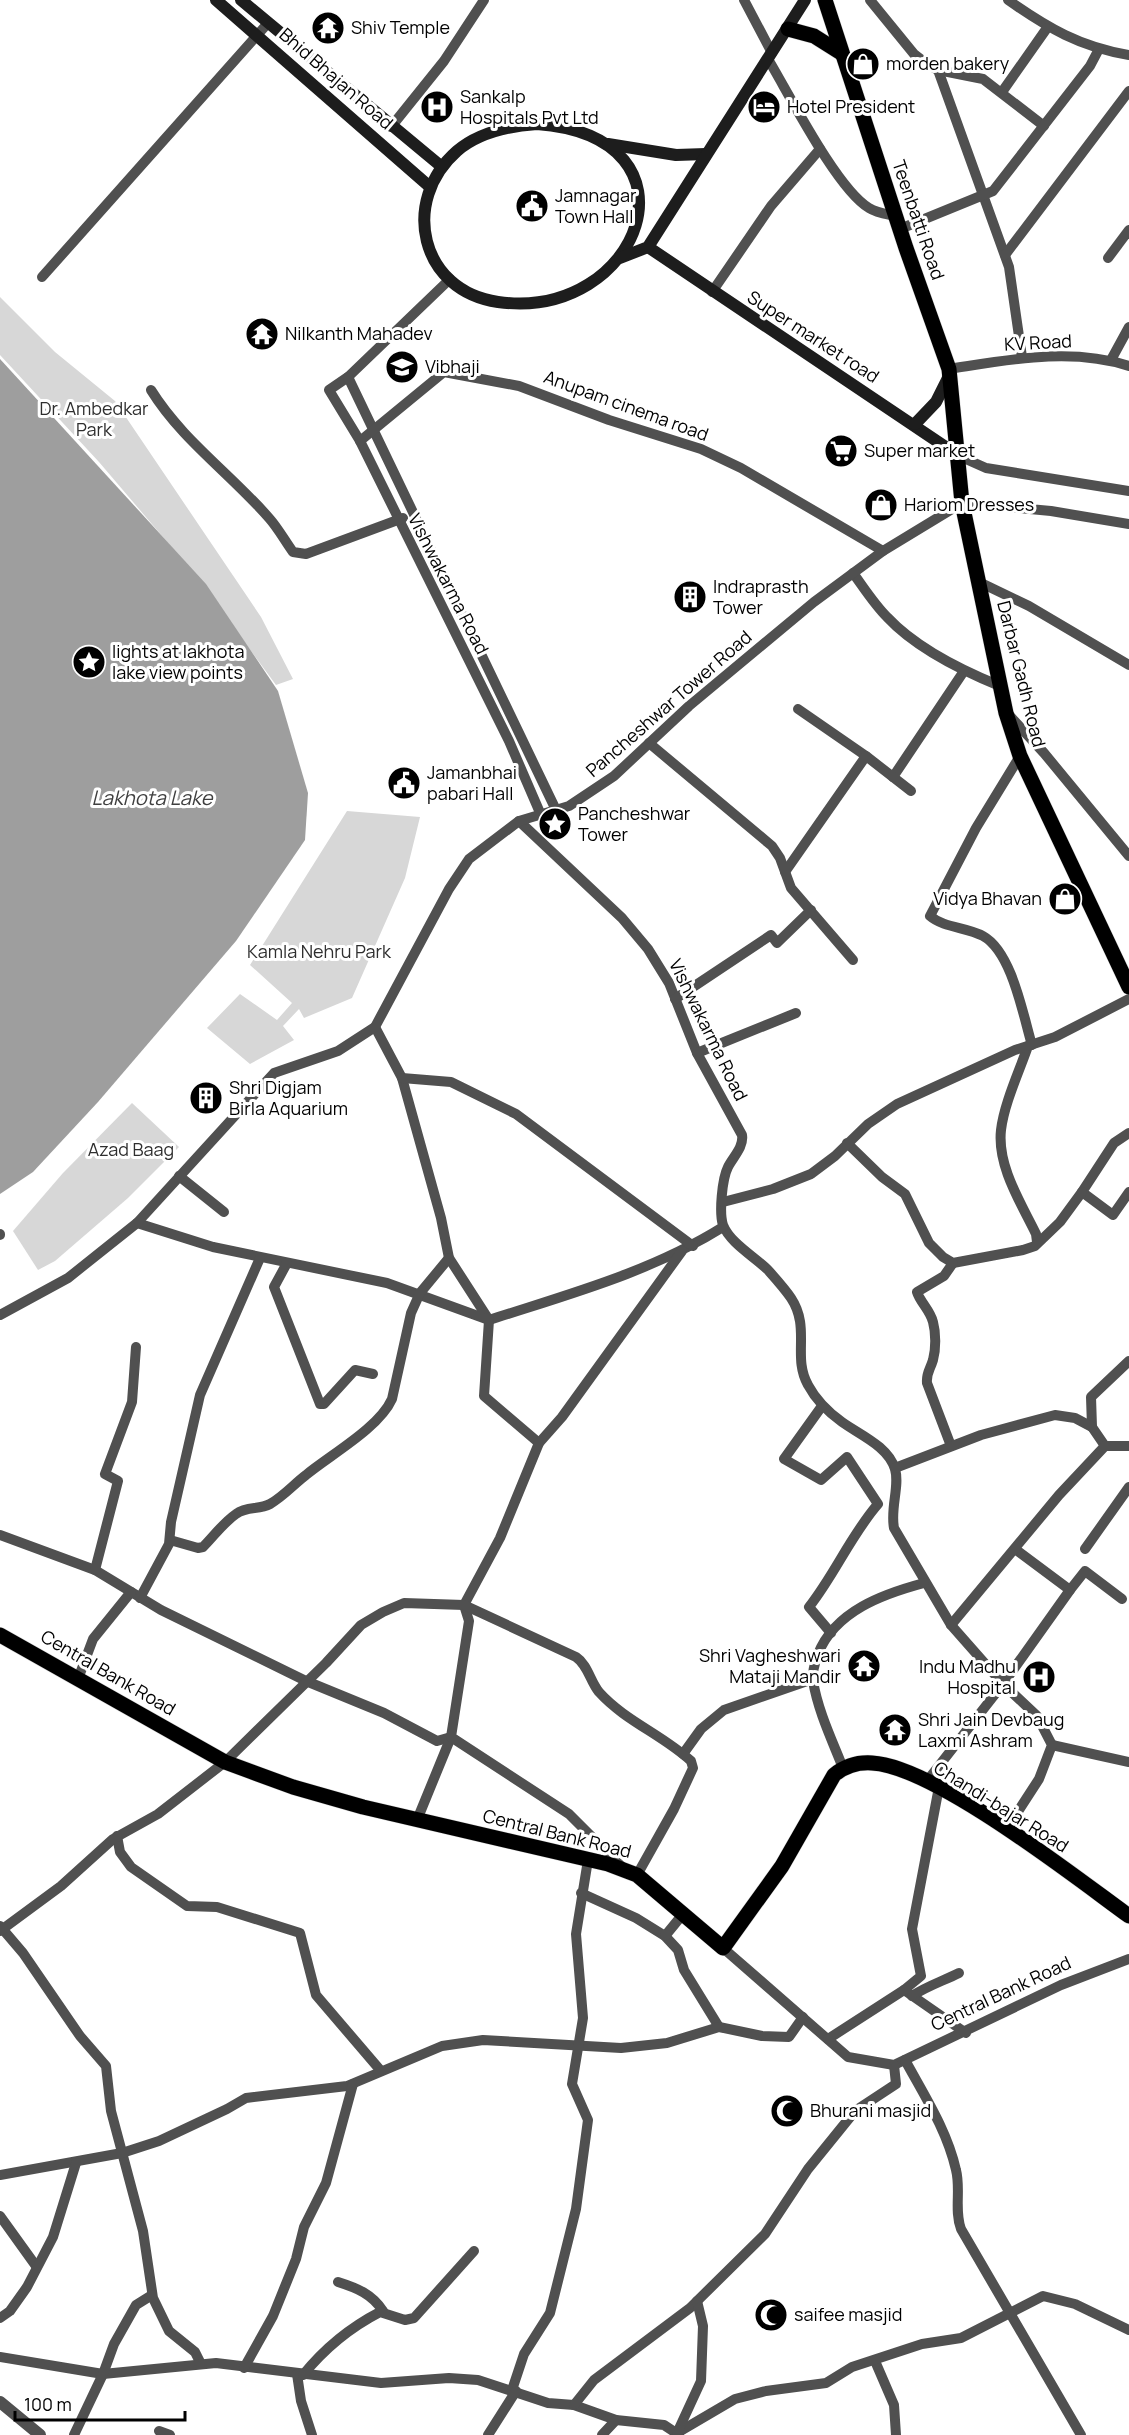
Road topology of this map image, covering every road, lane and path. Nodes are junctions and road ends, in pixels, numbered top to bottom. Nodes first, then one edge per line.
1 (216, 0) edge
2 (241, 0) edge
3 (484, 0) edge
4 (744, 0) edge
5 (805, 0) edge
6 (825, 0) edge
7 (870, 0) edge
8 (1008, 0) edge
9 (268, 24) junction
10 (1047, 28) junction
11 (788, 29) junction
12 (258, 35) junction
13 (1100, 50) junction
14 (841, 54) junction
15 (1129, 55) edge
16 (770, 56) junction
17 (939, 70) junction
18 (1002, 92) junction
19 (1129, 92) edge
20 (391, 126) junction
21 (1044, 126) junction
22 (608, 144) junction
23 (820, 148) junction
24 (706, 154) junction
25 (442, 167) junction
26 (430, 187) junction
27 (984, 196) junction
28 (898, 223) junction
29 (1129, 230) edge
30 (648, 247) junction
31 (1005, 255) junction
32 (620, 258) junction
33 (1108, 258) dead end
34 (42, 277) dead end
35 (450, 279) junction
36 (712, 292) junction
37 (1129, 327) edge
38 (1022, 357) junction
39 (1111, 360) junction
40 (1129, 366) edge
41 (950, 371) junction
42 (348, 377) junction
43 (151, 390) dead end
44 (915, 424) junction
45 (373, 431) junction
46 (360, 441) junction
47 (959, 456) junction
48 (1129, 491) edge
49 (962, 503) junction
50 (412, 515) junction
51 (398, 520) junction
52 (1129, 524) edge
53 (883, 550) junction
54 (853, 573) junction
55 (979, 582) junction
56 (1129, 665) edge
57 (964, 671) junction
58 (1000, 686) junction
59 (798, 709) dead end
60 (1006, 712) junction
61 (649, 744) junction
62 (866, 756) junction
63 (1020, 756) junction
64 (893, 777) junction
65 (911, 791) dead end
66 (556, 810) junction
67 (541, 815) junction
68 (519, 821) junction
69 (1129, 856) edge
70 (785, 872) junction
71 (811, 910) junction
72 (853, 960) dead end
73 (1129, 987) edge
74 (675, 999) junction
75 (1129, 999) edge
76 (796, 1013) dead end
77 (375, 1027) junction
78 (1030, 1046) junction
79 (697, 1053) junction
80 (402, 1078) junction
81 (1129, 1133) edge
82 (848, 1143) junction
83 (179, 1176) junction
84 (1082, 1191) junction
85 (1129, 1192) edge
86 (723, 1202) junction
87 (224, 1212) dead end
88 (136, 1223) junction
89 (723, 1227) junction
90 (1037, 1242) junction
91 (693, 1246) junction
92 (682, 1251) junction
93 (260, 1257) junction
94 (449, 1258) junction
95 (286, 1263) junction
96 (953, 1263) junction
97 (420, 1293) junction
98 (0, 1315) edge
99 (489, 1320) junction
100 (136, 1347) dead end
101 (1129, 1361) edge
102 (373, 1374) dead end
103 (822, 1406) junction
104 (1092, 1427) junction
105 (539, 1443) junction
106 (951, 1446) junction
107 (1105, 1446) junction
108 (1129, 1446) edge
109 (895, 1468) junction
110 (1129, 1487) edge
111 (0, 1535) edge
112 (170, 1540) junction
113 (1015, 1549) junction
114 (1085, 1549) dead end
115 (95, 1570) junction
116 (924, 1583) junction
117 (1070, 1590) junction
118 (135, 1595) junction
119 (1122, 1599) dead end
120 (464, 1605) junction
121 (951, 1624) junction
122 (831, 1633) junction
123 (0, 1635) edge
124 (78, 1679) junction
125 (813, 1679) junction
126 (306, 1681) junction
127 (1003, 1684) junction
128 (451, 1737) junction
129 (1052, 1745) junction
130 (683, 1754) junction
131 (225, 1762) junction
132 (1129, 1762) edge
133 (843, 1768) junction
134 (933, 1784) junction
135 (417, 1820) junction
136 (1006, 1830) junction
137 (117, 1836) junction
138 (588, 1860) junction
139 (630, 1872) junction
140 (581, 1893) junction
141 (683, 1914) junction
142 (1129, 1916) edge
143 (1, 1929) edge
144 (664, 1936) junction
145 (723, 1948) junction
146 (1129, 1959) edge
147 (959, 1973) dead end
148 (908, 1993) junction
149 (803, 2017) junction
150 (719, 2027) junction
151 (966, 2033) junction
152 (828, 2039) junction
153 (579, 2045) junction
154 (899, 2062) junction
155 (381, 2071) junction
156 (353, 2084) junction
157 (122, 2153) junction
158 (76, 2163) junction
159 (0, 2175) edge
160 (0, 2216) edge
161 (474, 2251) dead end
162 (36, 2266) junction
163 (338, 2282) dead end
164 (152, 2295) junction
165 (697, 2301) junction
166 (383, 2311) junction
167 (1008, 2314) junction
168 (0, 2319) edge
169 (1129, 2330) edge
170 (0, 2357) edge
171 (875, 2361) junction
172 (201, 2364) junction
173 (244, 2368) junction
174 (103, 2374) junction
175 (300, 2374) junction
176 (514, 2390) junction
177 (0, 2402) edge
178 (574, 2405) junction
179 (616, 2420) junction
180 (159, 2431) dead end
181 (678, 2434) edge
182 (40, 2435) edge
183 (74, 2435) edge
184 (170, 2435) edge
185 (312, 2435) edge
186 (488, 2435) edge
187 (602, 2435) edge
188 (896, 2435) edge
189 (1081, 2435) edge

1 - 12 main road, Bhid Bhajan Road
2 - 9 main road, Bhid Bhajan Road
3 - 20 street
4 - 16 street
5 - 11 main road
6 - 14 main road, Teenbatti Road
7 - 17 street
8 - 10 street
9 - 12 street
9 - 20 main road, Bhid Bhajan Road
10 - 13 street
10 - 18 street
11 - 14 main road
11 - 16 main road
12 - 26 main road, Bhid Bhajan Road
12 - 34 street
13 - 15 street
13 - 21 street
14 - 28 main road, Teenbatti Road
16 - 23 street
16 - 24 main road
17 - 18 street
17 - 27 street
18 - 21 street
19 - 31 street
20 - 25 main road, Bhid Bhajan Road
21 - 27 street
22 - 24 main road
22 - 25 main road
22 - 32 main road
23 - 28 street
23 - 36 street
24 - 30 main road
25 - 26 main road
26 - 35 main road
27 - 28 street
27 - 31 street
28 - 41 main road, Teenbatti Road
29 - 33 street
30 - 32 main road
30 - 36 main road, Super market road
31 - 38 street
32 - 35 main road
35 - 42 street, Vishwakarma Road
36 - 44 main road, Super market road
37 - 39 street
38 - 39 street, KV Road
38 - 41 street, KV Road
39 - 40 street, KV Road
41 - 44 main road
41 - 47 main road, Teenbatti Road
42 - 45 street, Vishwakarma Road
42 - 46 street, Vishwakarma Road
43 - 51 street
44 - 47 main road, Super market road
45 - 46 street, Anupam cinema road
45 - 50 street, Vishwakarma Road
45 - 53 street, Anupam cinema road
46 - 51 street, Vishwakarma Road
47 - 48 street
47 - 49 main road, Darbar Gadh Road
49 - 52 street
49 - 53 street, Pancheshwar Tower Road
49 - 55 main road, Darbar Gadh Road
50 - 51 street
50 - 66 street, Vishwakarma Road
51 - 67 street, Vishwakarma Road
53 - 54 street, Pancheshwar Tower Road
54 - 57 street
54 - 61 street, Pancheshwar Tower Road
55 - 56 street
55 - 58 main road, Darbar Gadh Road
57 - 58 street
57 - 64 street
58 - 60 main road, Darbar Gadh Road
59 - 62 street
60 - 63 main road, Darbar Gadh Road
60 - 69 street
61 - 66 street, Pancheshwar Tower Road
61 - 70 street
62 - 64 street
62 - 70 street
63 - 73 main road, Darbar Gadh Road
63 - 78 street
64 - 65 street
66 - 67 street, Pancheshwar Tower Road
67 - 68 street, Pancheshwar Tower Road
68 - 74 street, Vishwakarma Road
68 - 77 street, Pancheshwar Tower Road
70 - 71 street
71 - 72 street
71 - 74 street
74 - 79 street, Vishwakarma Road
75 - 78 street
76 - 79 street
77 - 80 street
77 - 83 street, Pancheshwar Tower Road
78 - 82 street
78 - 90 street
79 - 86 street, Vishwakarma Road
80 - 91 street
80 - 94 street
81 - 84 street
82 - 86 street
82 - 96 street
83 - 87 street
83 - 88 street, Pancheshwar Tower Road
84 - 85 street
84 - 90 street
86 - 89 street, Vishwakarma Road
88 - 93 street
88 - 98 street, Pancheshwar Tower Road
89 - 91 street
89 - 103 street
90 - 96 street
91 - 92 street
92 - 99 street
92 - 105 street
93 - 95 street
93 - 112 street
94 - 97 street
94 - 99 street
95 - 97 street
95 - 102 street
96 - 106 street
97 - 99 street
97 - 112 street
99 - 105 street
100 - 115 street
101 - 104 street
103 - 109 street
103 - 122 street
104 - 106 street
104 - 107 street
105 - 120 street
106 - 109 street
107 - 108 street
107 - 113 street
109 - 116 street
110 - 114 street
111 - 115 street
112 - 118 street
113 - 117 street
113 - 121 street
115 - 118 street
116 - 121 street
116 - 122 street
117 - 119 street
117 - 127 street
118 - 124 street
118 - 126 street
120 - 126 street
120 - 128 street
120 - 130 street
121 - 127 street
122 - 125 street
123 - 124 main road, Central Bank Road
124 - 131 main road, Central Bank Road
125 - 130 street
125 - 133 street
126 - 128 street
126 - 131 street
127 - 129 street
127 - 134 street
128 - 135 street
128 - 139 street
129 - 132 street
129 - 136 street
130 - 139 street
131 - 135 main road, Central Bank Road
131 - 137 street
133 - 134 main road, Chandi-bajar Road
133 - 145 main road
134 - 136 main road, Chandi-bajar Road
134 - 148 street
135 - 138 main road, Central Bank Road
136 - 142 main road, Chandi-bajar Road
137 - 143 street
137 - 155 street
138 - 139 main road, Central Bank Road
138 - 140 street
139 - 141 main road, Central Bank Road
140 - 144 street
140 - 153 street
141 - 144 street
141 - 145 main road, Central Bank Road
143 - 157 street
144 - 150 street
145 - 149 street, Central Bank Road
146 - 151 street, Central Bank Road
147 - 148 street
148 - 151 street
148 - 152 street
149 - 150 street
149 - 152 street, Central Bank Road
150 - 153 street
151 - 154 street, Central Bank Road
152 - 154 street, Central Bank Road
153 - 155 street
153 - 176 street
154 - 165 street
154 - 167 street
155 - 156 street
156 - 157 street
156 - 173 street
157 - 158 street
157 - 164 street
158 - 159 street
158 - 162 street
160 - 162 street
161 - 166 street
162 - 168 street
163 - 166 street
164 - 172 street
164 - 174 street
165 - 178 street
165 - 181 street
166 - 175 street
167 - 169 street
167 - 171 street
167 - 189 street
170 - 174 street
171 - 181 street
171 - 188 street
172 - 173 street
172 - 174 street
173 - 175 street
174 - 183 street
175 - 176 street
175 - 185 street
176 - 178 street
176 - 186 street
177 - 182 street
178 - 179 street
179 - 181 street
179 - 187 street
180 - 184 street

